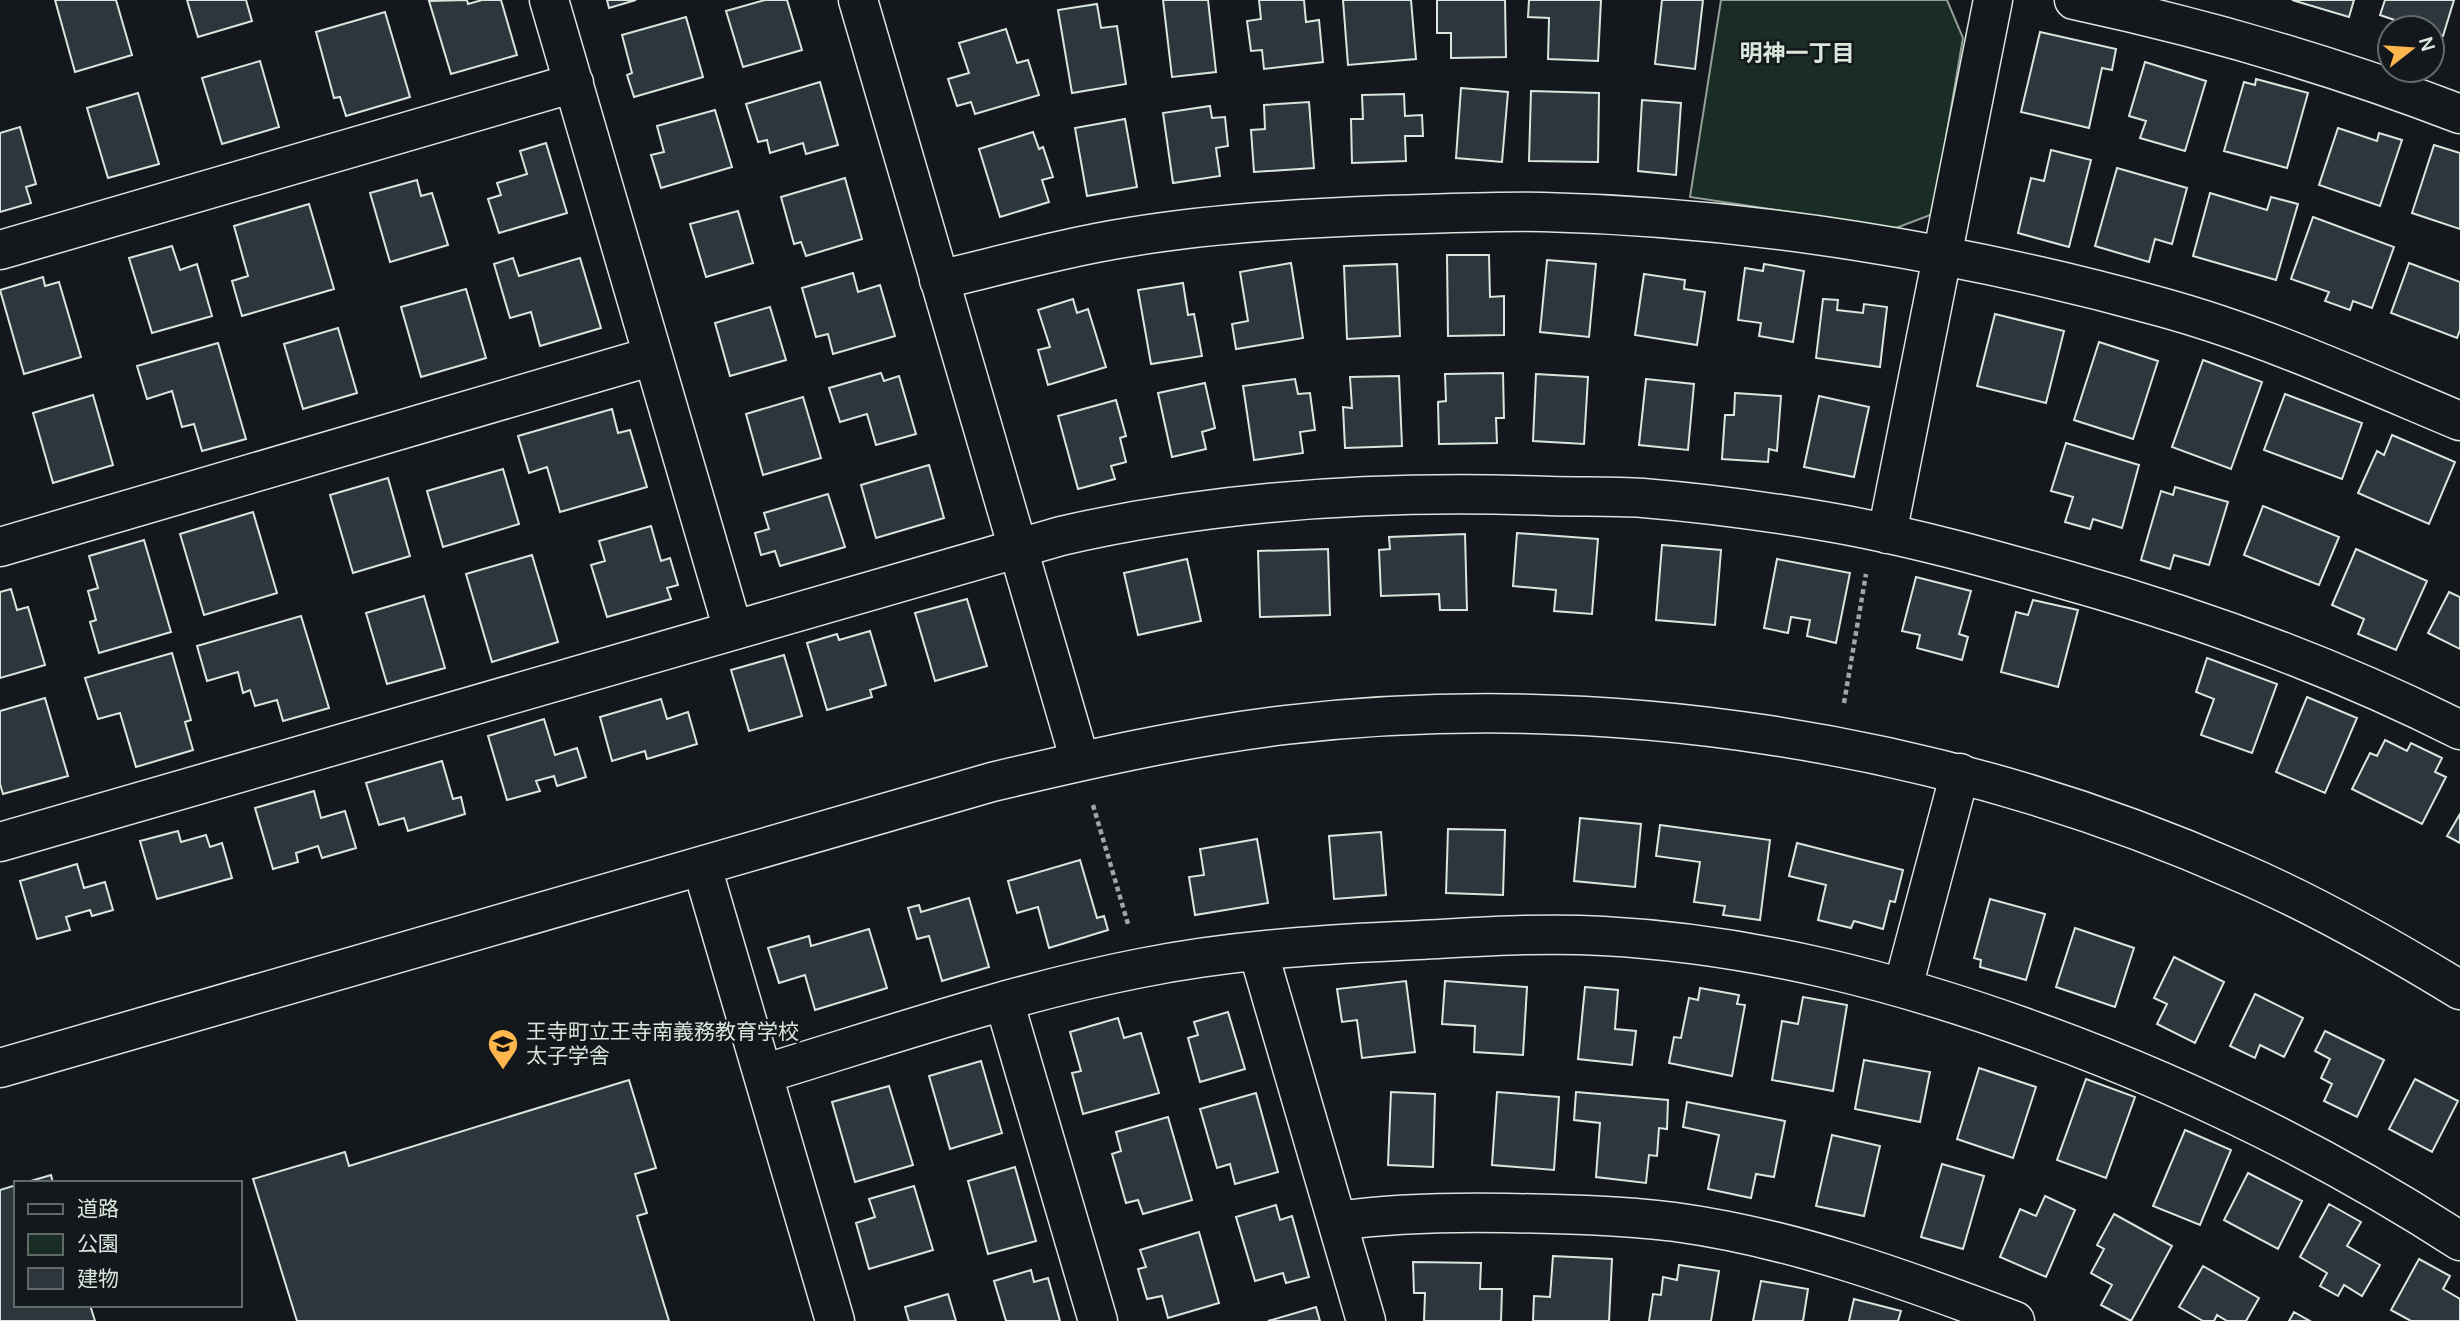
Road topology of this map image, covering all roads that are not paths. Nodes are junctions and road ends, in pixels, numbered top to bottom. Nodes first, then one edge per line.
1 (550, 0) edge
2 (1993, 0) edge
3 (2074, 0) edge
4 (866, 2) edge
5 (574, 83) junction
6 (2460, 114) edge
7 (0, 250) edge
8 (1942, 257) junction
9 (939, 280) junction
10 (653, 356) junction
11 (2460, 421) edge
12 (1880, 533) junction
13 (0, 547) edge
14 (1018, 548) junction
15 (733, 630) junction
16 (2460, 730) edge
17 (1080, 761) junction
18 (1960, 773) junction
19 (0, 842) edge
20 (702, 867) junction
21 (1258, 951) junction
22 (1903, 986) junction
23 (2460, 990) edge
24 (1004, 1001) junction
25 (0, 1068) edge
26 (763, 1074) junction
27 (1337, 1221) junction
28 (2460, 1241) edge
29 (835, 1321) edge
30 (1098, 1321) edge
31 (1366, 1321) edge
32 (2015, 1321) edge

1 - 5 street
2 - 8 street
3 - 6 street
4 - 9 street
5 - 7 street
5 - 10 street
8 - 9 street
8 - 11 street
8 - 12 street
9 - 14 street
10 - 13 street
10 - 15 street
12 - 14 street
12 - 16 street
14 - 15 street
14 - 17 street
15 - 19 street
17 - 18 street
17 - 20 street
18 - 22 street
18 - 23 street
20 - 25 street
20 - 26 street
21 - 22 street
21 - 24 street
21 - 27 street
22 - 28 street
24 - 26 street
24 - 30 street
26 - 29 street
27 - 31 street
27 - 32 street

